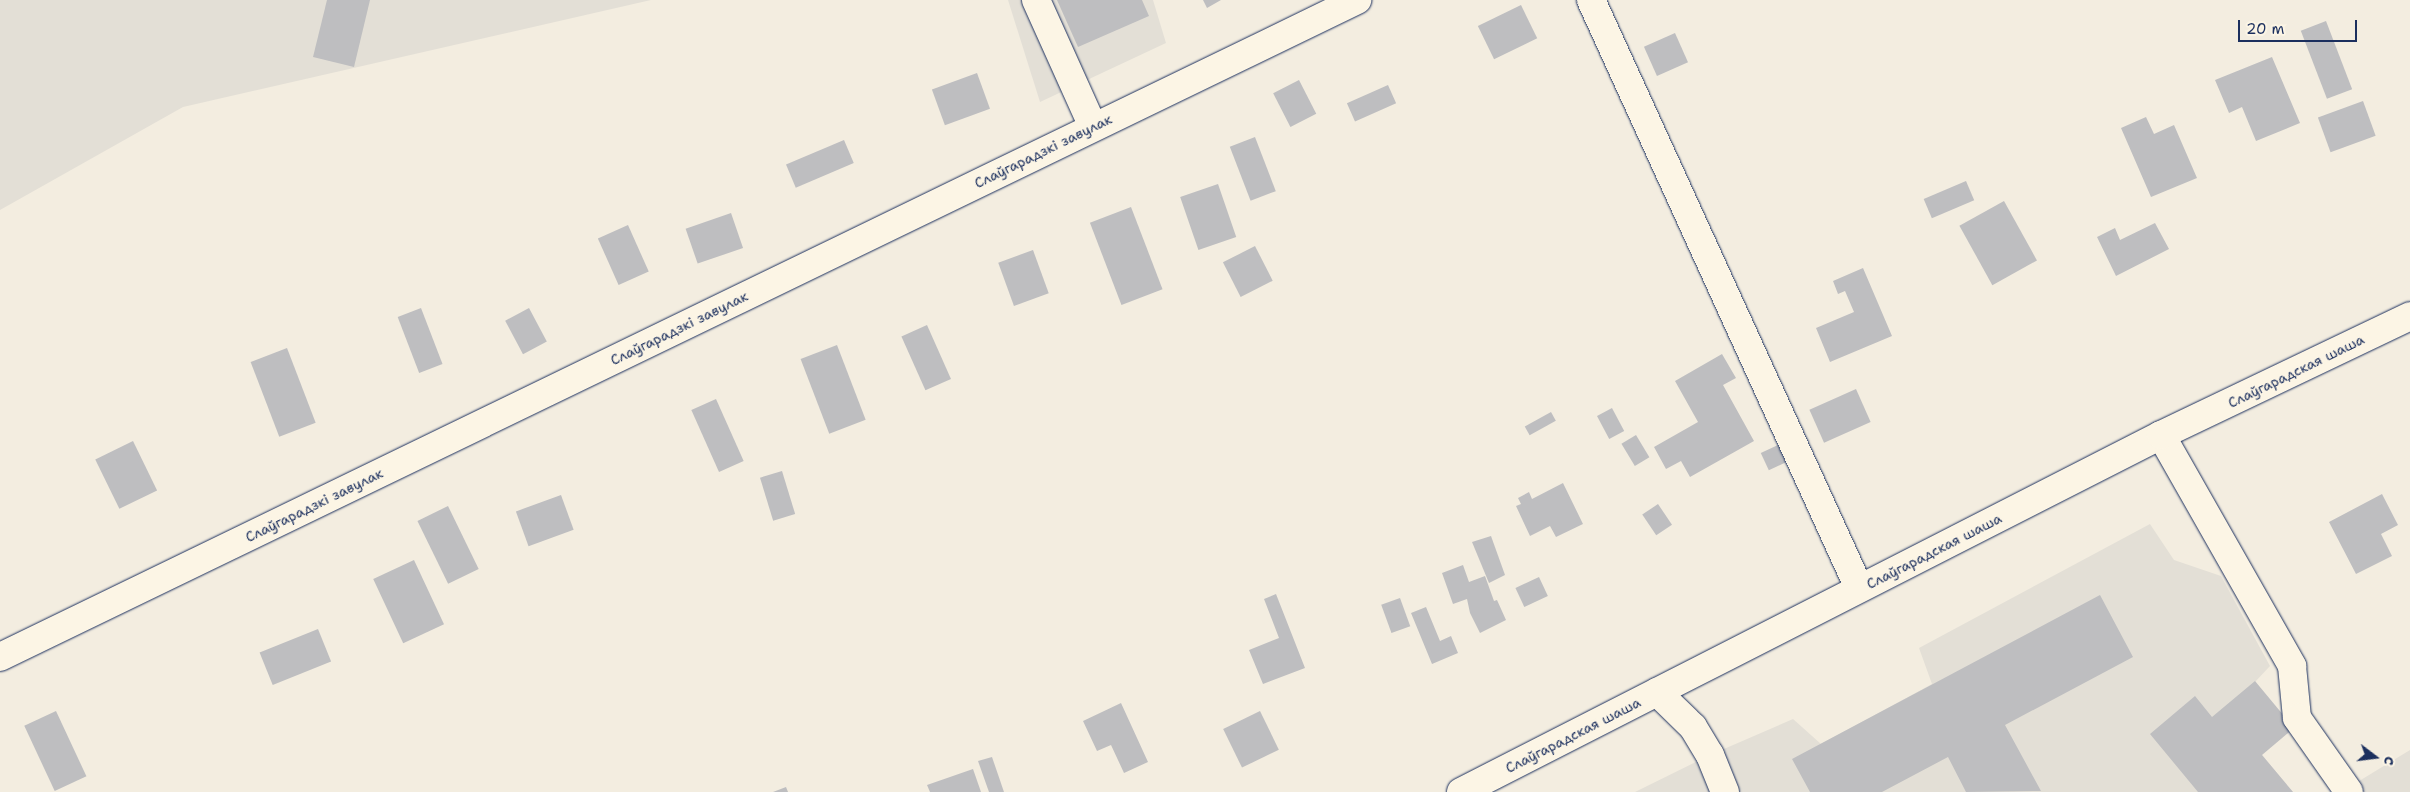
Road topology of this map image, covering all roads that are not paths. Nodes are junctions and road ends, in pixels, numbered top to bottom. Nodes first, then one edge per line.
1 (1036, 0) edge
2 (1357, 0) edge
3 (1590, 0) edge
4 (1093, 127) junction
5 (2410, 316) edge
6 (2161, 435) junction
7 (1859, 588) junction
8 (0, 657) edge
9 (1657, 692) junction
10 (1461, 792) edge
11 (1725, 792) edge
12 (2349, 792) edge

1 - 4 street
2 - 4 street, Слаўгарадзкі завулак
3 - 7 street
4 - 8 street, Слаўгарадзкі завулак
5 - 6 street, Слаўгарадская шаша
6 - 7 street, Слаўгарадская шаша
6 - 12 street
7 - 9 street, Слаўгарадская шаша
9 - 10 street, Слаўгарадская шаша
9 - 11 street

